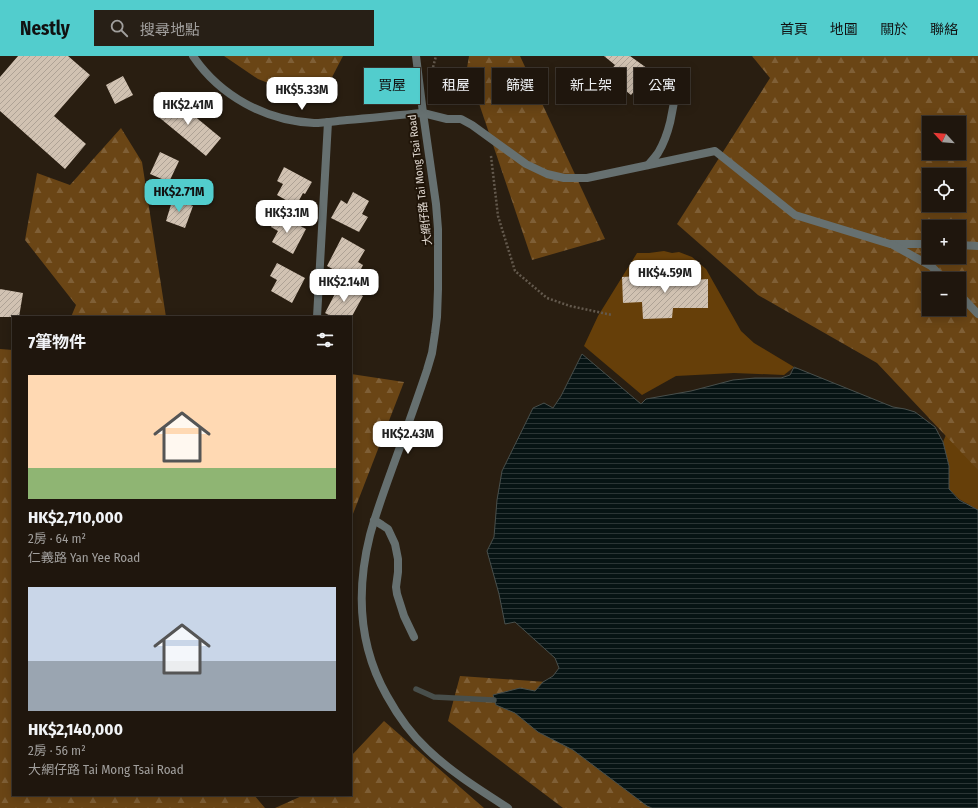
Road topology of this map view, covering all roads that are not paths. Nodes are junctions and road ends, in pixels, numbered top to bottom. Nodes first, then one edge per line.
1 (193, 56) edge
2 (416, 56) edge
3 (674, 104) edge
4 (423, 113) junction
5 (328, 122) junction
6 (648, 165) junction
7 (890, 244) junction
8 (922, 244) edge
9 (966, 245) edge
10 (978, 246) edge
11 (937, 272) edge
12 (966, 301) edge
13 (978, 314) edge
14 (317, 316) edge
15 (374, 520) junction
16 (414, 636) dead end
17 (508, 808) edge

1 - 5 street
2 - 4 street, 大網仔路 Tai Mong Tsai Road
3 - 6 street
4 - 5 street
4 - 6 street
4 - 15 street, 大網仔路 Tai Mong Tsai Road
5 - 14 street
6 - 7 street
7 - 8 street
7 - 11 street
9 - 10 street
12 - 13 street
15 - 16 street
15 - 17 street, 大網仔路 Tai Mong Tsai Road

